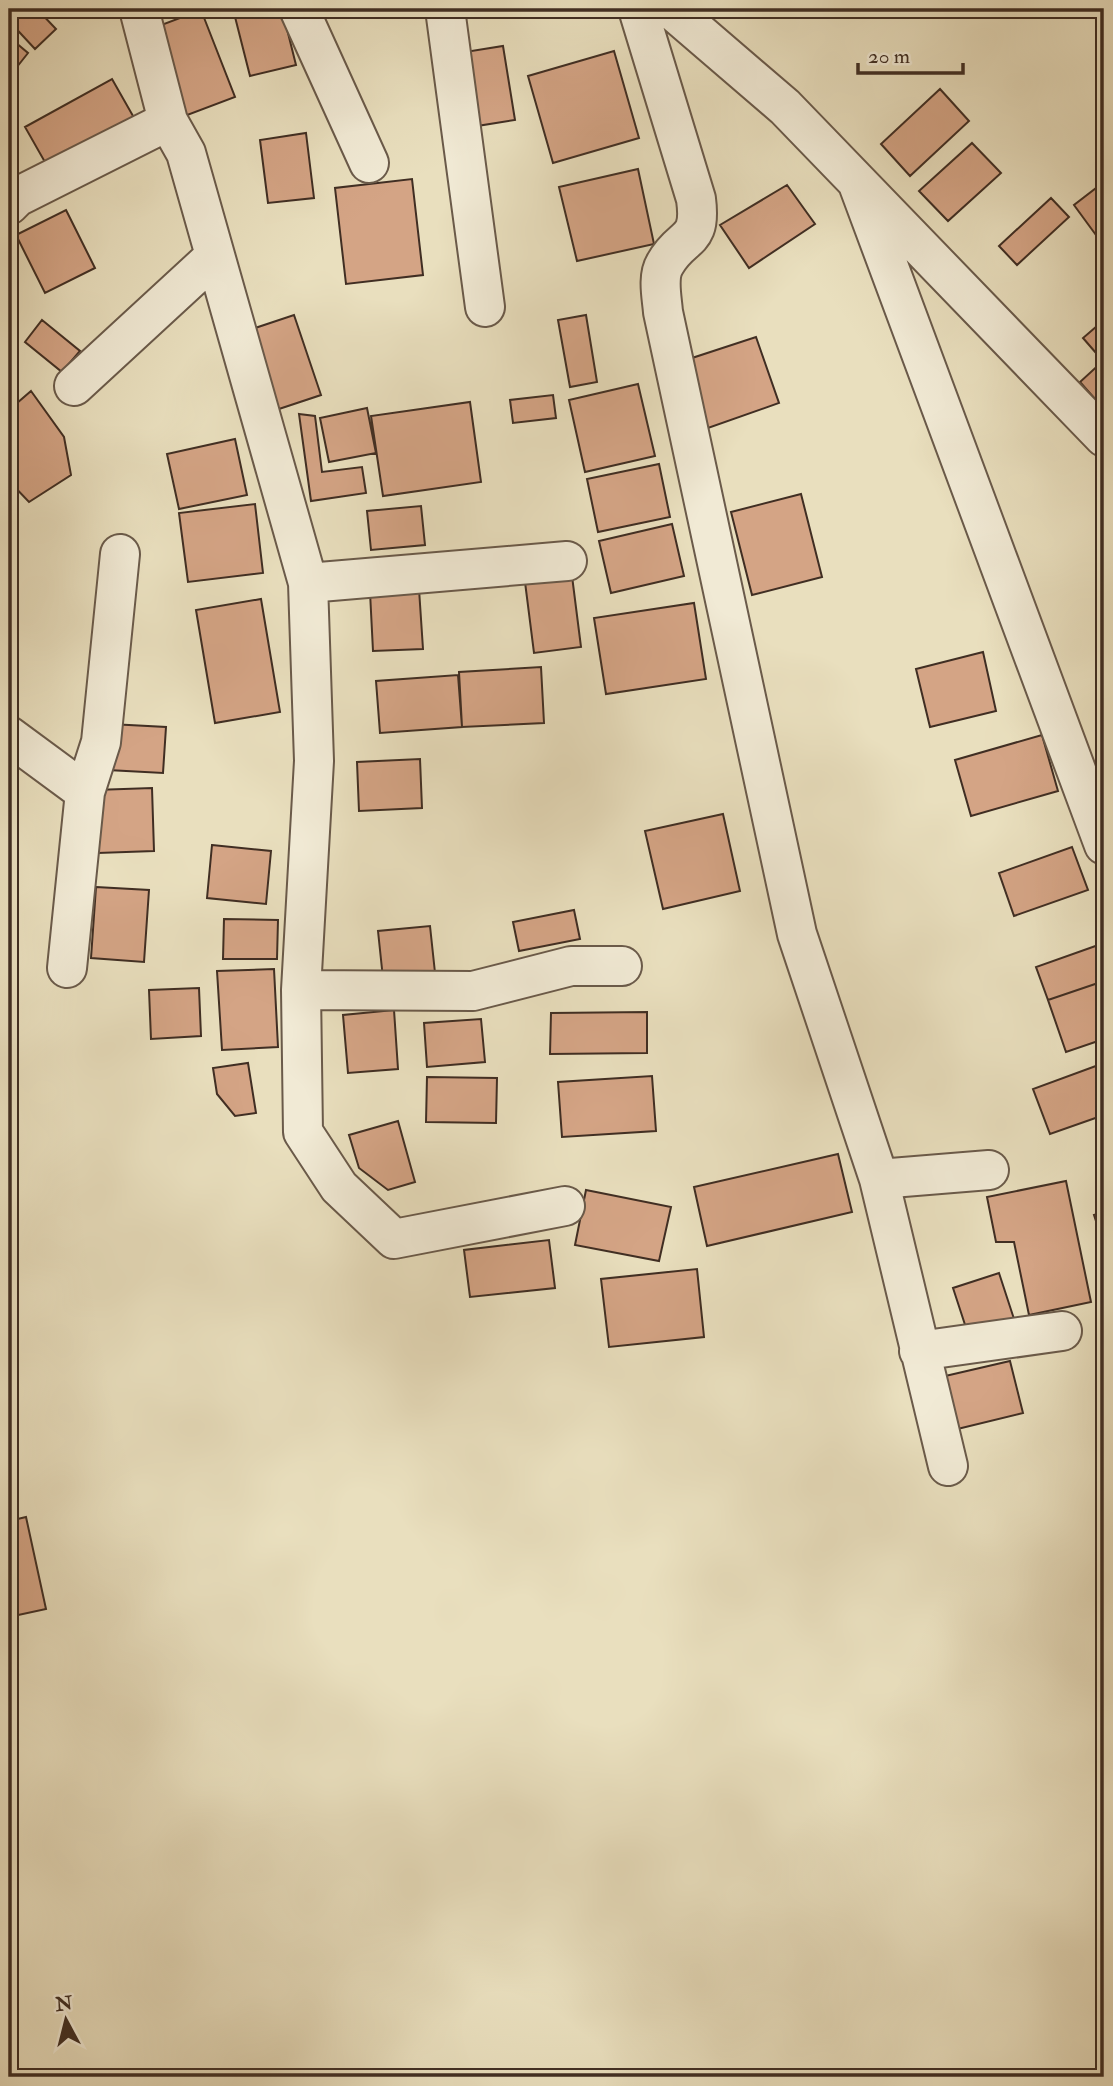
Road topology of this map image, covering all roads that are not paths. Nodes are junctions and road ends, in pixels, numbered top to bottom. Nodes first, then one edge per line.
1 (139, 9) edge
2 (299, 9) edge
3 (445, 9) edge
4 (638, 9) edge
5 (671, 9) edge
6 (168, 121) junction
7 (369, 163) dead end
8 (858, 184) junction
9 (9, 205) edge
10 (215, 256) junction
11 (485, 307) dead end
12 (74, 386) dead end
13 (1104, 438) edge
14 (120, 554) dead end
15 (567, 561) dead end
16 (308, 583) junction
17 (9, 736) edge
18 (85, 792) junction
19 (1104, 845) edge
20 (622, 966) dead end
21 (67, 968) dead end
22 (301, 990) junction
23 (989, 1170) dead end
24 (879, 1180) junction
25 (565, 1206) dead end
26 (1062, 1331) dead end
27 (919, 1351) junction
28 (948, 1466) dead end

1 - 6 street
2 - 7 street
3 - 11 street
4 - 24 street
5 - 8 street
6 - 9 street
6 - 10 street
8 - 13 street
8 - 19 street
10 - 12 street
10 - 16 street
14 - 18 street
15 - 16 street
16 - 22 street
17 - 18 street
18 - 21 street
20 - 22 street
22 - 25 street
23 - 24 street
24 - 27 street
26 - 27 street
27 - 28 street

